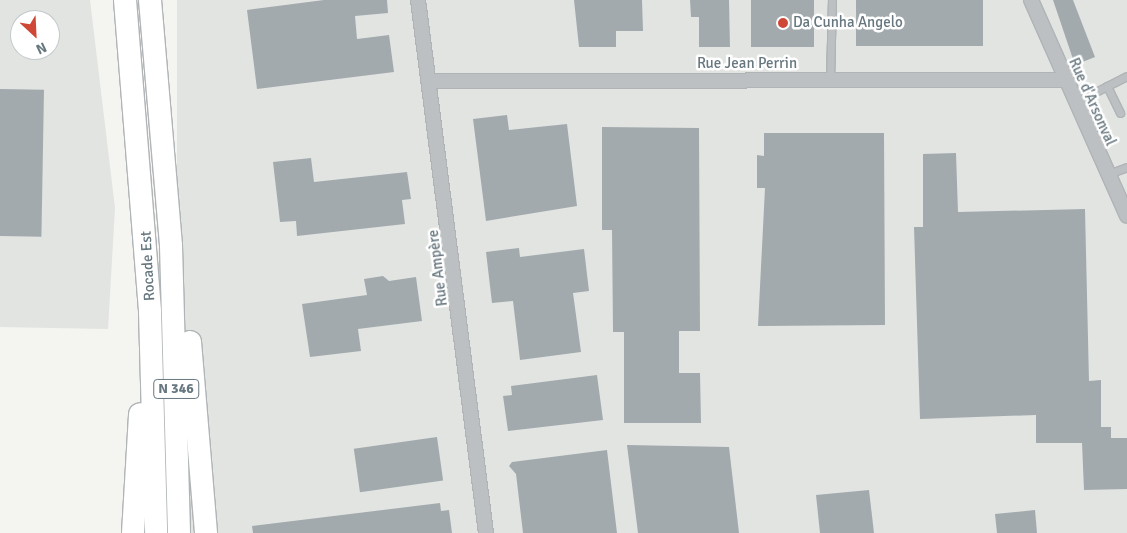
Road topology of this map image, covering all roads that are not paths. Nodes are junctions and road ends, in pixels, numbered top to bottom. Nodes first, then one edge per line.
1 (125, 0) edge
2 (150, 0) edge
3 (418, 0) edge
4 (832, 0) edge
5 (1031, 0) edge
6 (1127, 76) edge
7 (830, 80) junction
8 (1063, 80) junction
9 (432, 81) junction
10 (1107, 86) junction
11 (1074, 103) junction
12 (1120, 113) dead end
13 (1127, 167) edge
14 (1107, 174) junction
15 (1127, 216) edge
16 (171, 246) junction
17 (150, 312) junction
18 (133, 533) edge
19 (156, 533) edge
20 (179, 533) edge
21 (206, 533) edge
22 (486, 533) edge

1 - 17 highway, Rocade Est / N 346
2 - 16 highway, Rocade Est / N 346
3 - 9 street, Rue Ampère
4 - 7 lane
5 - 8 street, Rue d'Arsonval
6 - 10 lane
7 - 8 street, Rue Jean Perrin
7 - 9 street, Rue Jean Perrin
8 - 11 street, Rue d'Arsonval
9 - 22 street, Rue Ampère
10 - 11 lane
10 - 12 lane
11 - 14 street, Rue d'Arsonval
13 - 14 lane
14 - 15 street, Rue d'Arsonval
16 - 20 highway, Rocade Est / N 346
16 - 21 highway
17 - 18 highway
17 - 19 highway, Rocade Est / N 346

